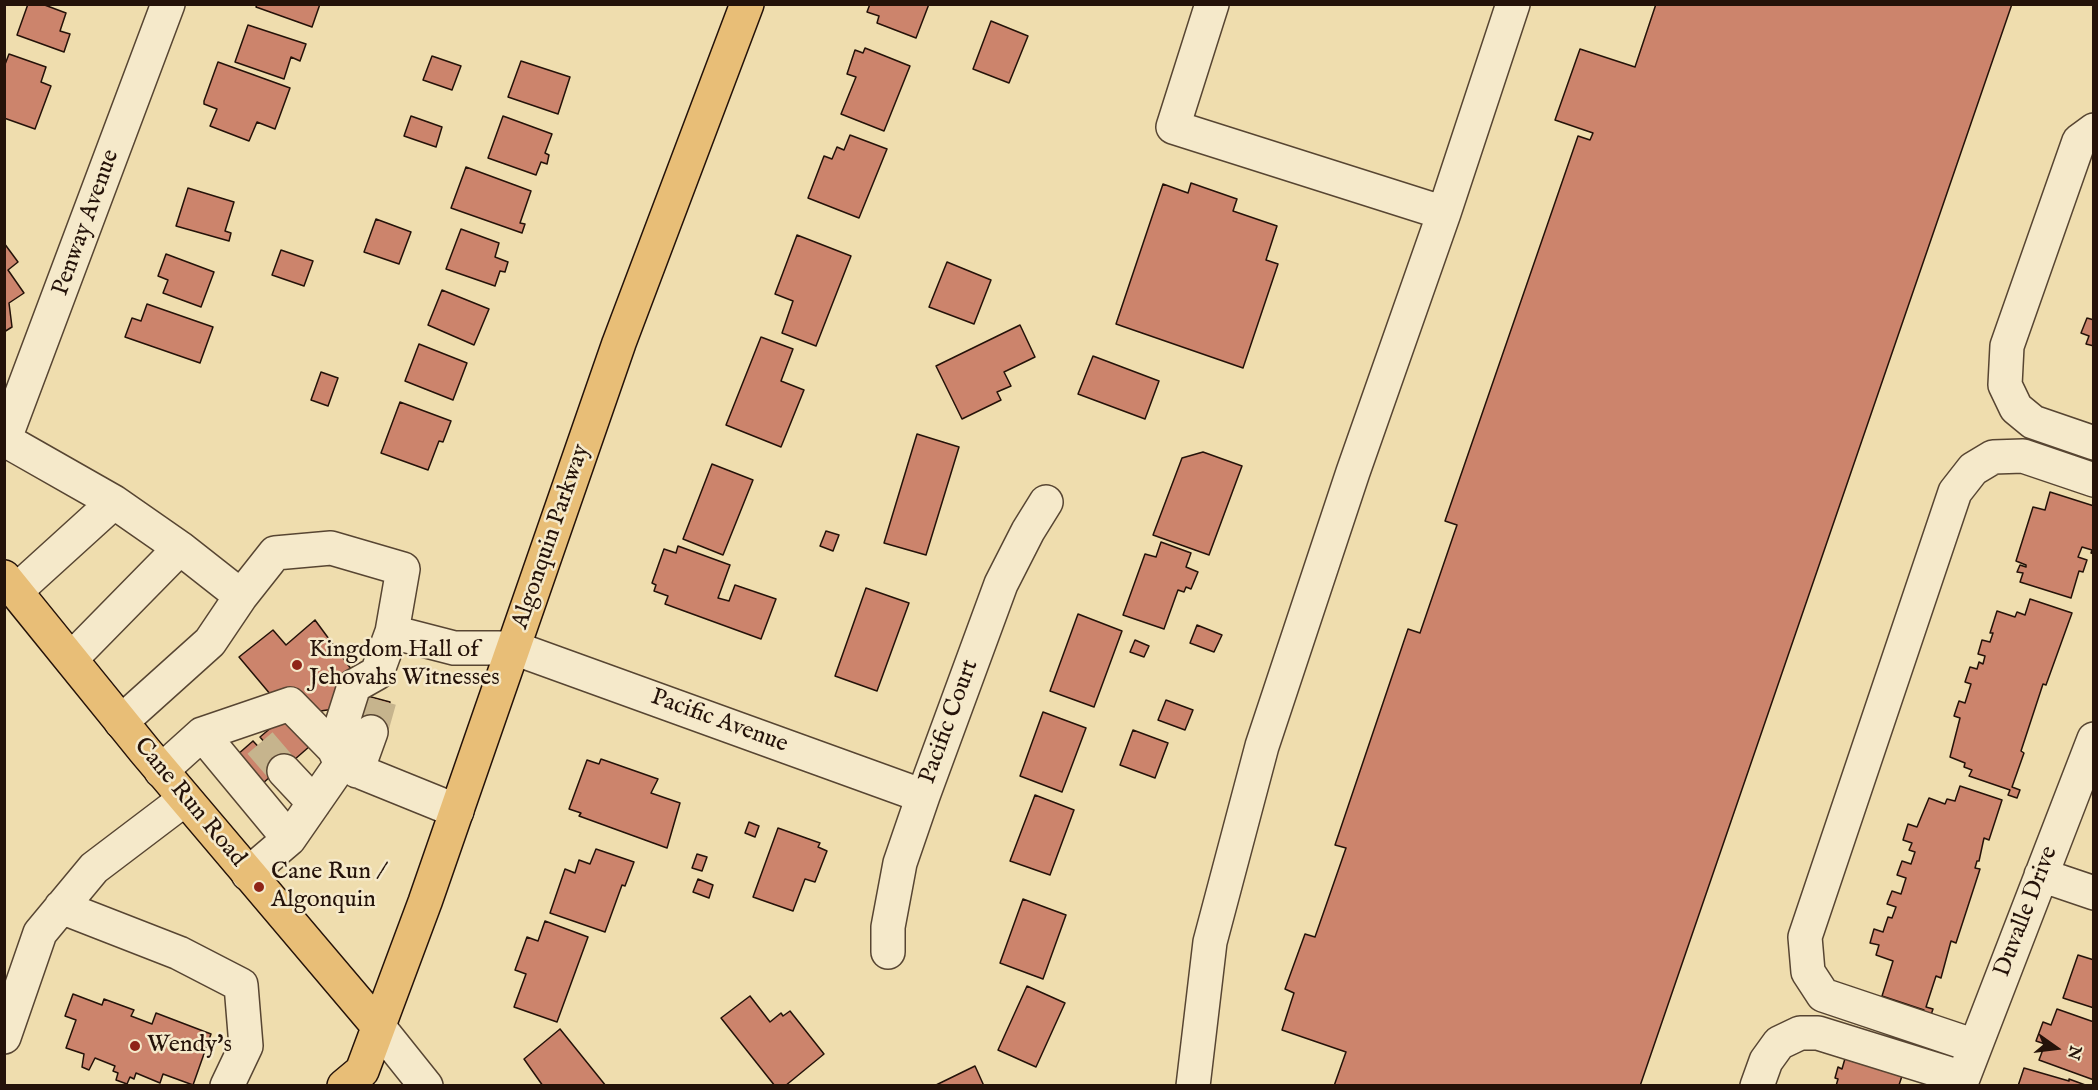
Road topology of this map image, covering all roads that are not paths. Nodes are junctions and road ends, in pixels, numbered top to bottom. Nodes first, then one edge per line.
1 (168, 4) edge
2 (747, 4) edge
3 (1212, 4) edge
4 (1513, 4) edge
5 (2094, 130) edge
6 (1444, 213) junction
7 (5, 441) edge
8 (2094, 442) edge
9 (2094, 480) edge
10 (114, 502) junction
11 (1046, 502) dead end
12 (180, 548) junction
13 (10, 584) edge
14 (241, 596) junction
15 (392, 632) junction
16 (514, 648) junction
17 (71, 659) junction
18 (121, 722) junction
19 (371, 732) tunnel mouth
20 (202, 734) junction
21 (2094, 740) edge
22 (344, 761) junction
23 (161, 771) junction
24 (285, 771) tunnel mouth
25 (923, 796) junction
26 (185, 799) junction
27 (314, 803) junction
28 (457, 811) junction
29 (289, 839) junction
30 (248, 874) junction
31 (2041, 875) junction
32 (2094, 893) edge
33 (61, 907) junction
34 (888, 952) dead end
35 (378, 1026) junction
36 (4, 1037) edge
37 (1975, 1046) junction
38 (358, 1081) edge
39 (1962, 1082) edge
40 (227, 1086) edge
41 (426, 1086) edge
42 (1193, 1086) edge
43 (1757, 1086) edge

1 - 7 street, Penway Avenue
2 - 16 main road, Algonquin Parkway
3 - 6 street
4 - 6 street
5 - 8 street
6 - 42 street
7 - 10 street
9 - 37 street
10 - 12 street
10 - 13 street
11 - 25 street, Pacific Court
12 - 14 street
12 - 17 street
13 - 17 main road, Cane Run Road
14 - 15 street
14 - 18 street
15 - 16 street, Pacific Avenue
15 - 22 street
16 - 25 street, Pacific Avenue
16 - 28 main road, Algonquin Parkway
17 - 18 main road, Cane Run Road
18 - 23 main road, Cane Run Road
19 - 22 street
20 - 22 street
20 - 23 street
20 - 29 street
21 - 31 street, Duvalle Drive
22 - 27 street
22 - 28 street
23 - 26 main road, Cane Run Road
24 - 27 street
25 - 34 street, Pacific Court
26 - 30 main road, Cane Run Road
26 - 33 street
27 - 29 street
28 - 35 main road, Algonquin Parkway
29 - 30 street
30 - 35 main road, Cane Run Road
31 - 32 street
31 - 37 street, Duvalle Drive
33 - 36 street
33 - 40 street
35 - 38 main road, Algonquin Parkway
35 - 41 street
37 - 39 street, Duvalle Drive
39 - 43 street

